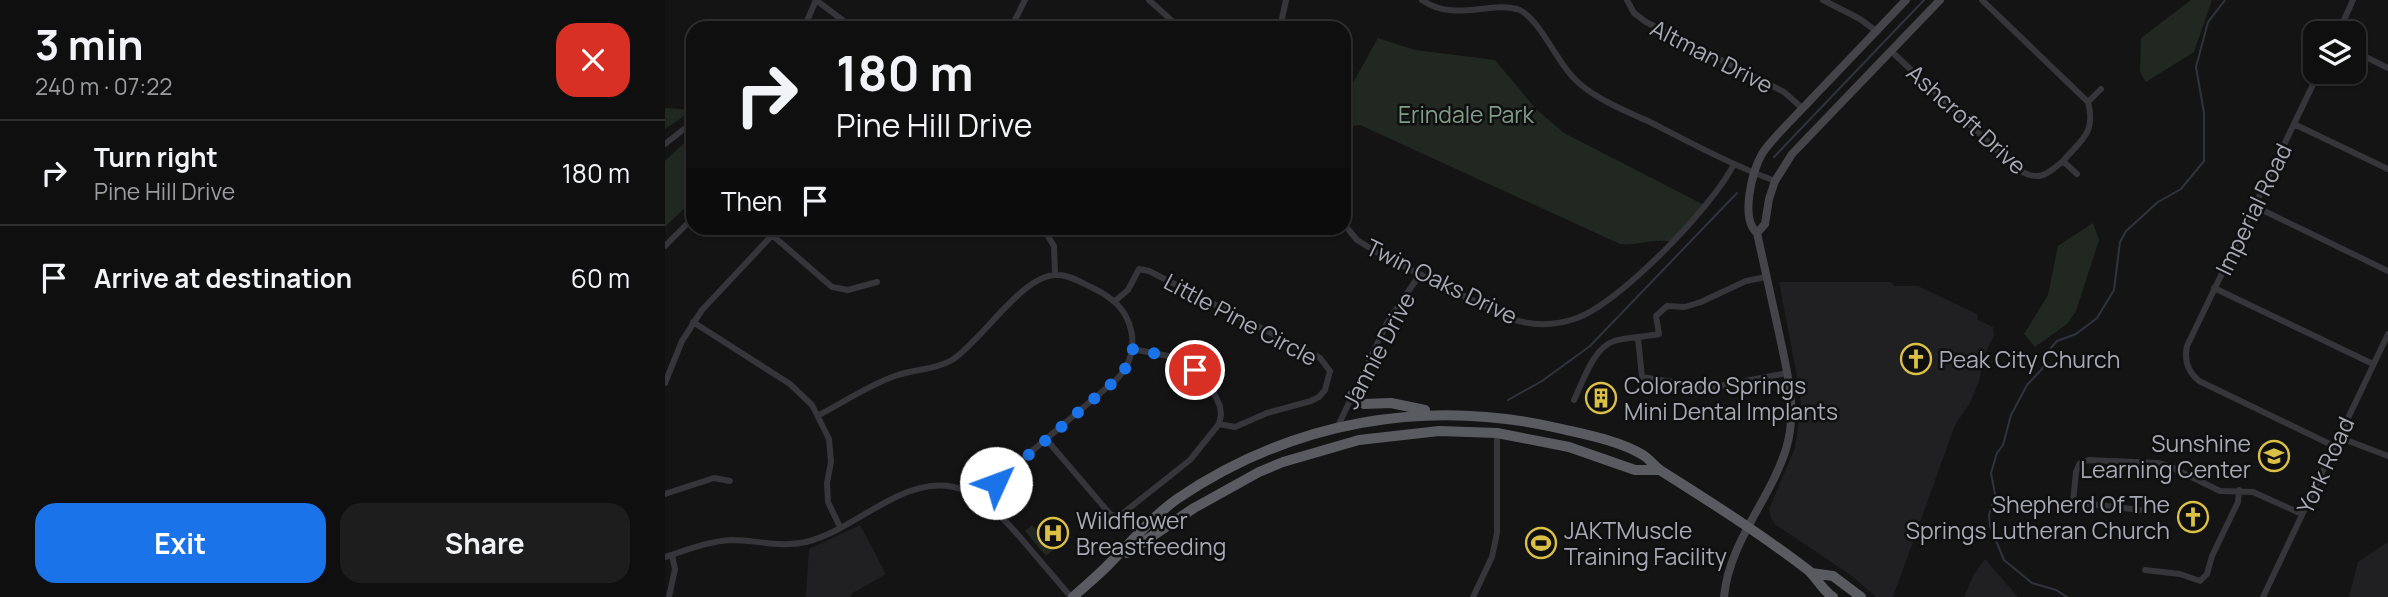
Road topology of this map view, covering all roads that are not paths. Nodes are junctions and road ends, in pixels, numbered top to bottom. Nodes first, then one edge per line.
1 (816, 0) edge
2 (1025, 0) edge
3 (1149, 0) edge
4 (1286, 0) edge
5 (1422, 0) edge
6 (1627, 0) edge
7 (1823, 0) edge
8 (1906, 0) edge
9 (1940, 0) edge
10 (1982, 0) edge
11 (2353, 0) edge
12 (807, 21) edge
13 (844, 21) edge
14 (1014, 21) edge
15 (1172, 21) edge
16 (1282, 21) edge
17 (2343, 21) edge
18 (1877, 31) junction
19 (1891, 51) junction
20 (2366, 57) edge
21 (2388, 68) edge
22 (2313, 84) edge
23 (2101, 89) dead end
24 (2088, 102) junction
25 (1802, 108) junction
26 (2294, 124) junction
27 (686, 128) edge
28 (665, 144) edge
29 (2063, 161) junction
30 (1734, 164) junction
31 (2388, 169) edge
32 (1753, 173) junction
33 (2077, 174) dead end
34 (1775, 181) junction
35 (2254, 206) junction
36 (686, 225) edge
37 (1351, 233) edge
38 (1757, 233) junction
39 (772, 235) joint
40 (1047, 235) edge
41 (665, 246) edge
42 (2388, 271) edge
43 (1055, 274) junction
44 (1420, 274) junction
45 (1766, 276) junction
46 (877, 282) dead end
47 (2214, 288) junction
48 (1115, 301) junction
49 (693, 322) junction
50 (2388, 334) edge
51 (1638, 338) junction
52 (1132, 349) junction
53 (2373, 365) junction
54 (1787, 373) junction
55 (665, 383) edge
56 (1352, 395) junction
57 (1574, 400) dead end
58 (819, 415) junction
59 (1467, 415) junction
60 (1219, 424) junction
61 (1337, 428) junction
62 (1497, 433) junction
63 (2338, 437) junction
64 (1046, 439) junction
65 (1332, 446) junction
66 (2334, 446) junction
67 (2388, 456) edge
68 (1660, 470) junction
69 (730, 481) dead end
70 (2239, 490) junction
71 (665, 494) edge
72 (984, 500) junction
73 (2140, 510) dead end
74 (2302, 514) junction
75 (840, 527) junction
76 (1748, 527) junction
77 (668, 556) edge
78 (1109, 565) junction
79 (2144, 570) dead end
80 (1811, 573) junction
81 (669, 597) edge
82 (1072, 597) edge
83 (1473, 597) edge
84 (1724, 597) edge
85 (1833, 597) edge
86 (1861, 597) edge
87 (2263, 597) edge

1 - 12 street
1 - 13 street
2 - 14 street
3 - 15 street
4 - 16 street
5 - 30 street
6 - 25 street, Altman Drive
7 - 18 street
8 - 18 main road
9 - 19 main road
10 - 24 street
11 - 17 street
18 - 25 main road
19 - 29 street, Ashcroft Drive
19 - 34 main road
20 - 21 street
22 - 26 street, Imperial Road
23 - 24 street
24 - 29 street
25 - 32 main road
26 - 31 street
26 - 35 street, Imperial Road
27 - 28 street
29 - 33 street, Ashcroft Drive
30 - 32 street
30 - 44 street, Twin Oaks Drive
32 - 34 street
32 - 38 main road
34 - 38 main road
35 - 42 street
35 - 47 street, Imperial Road
36 - 41 street
37 - 44 street, Twin Oaks Drive
38 - 45 main road
39 - 46 street
39 - 49 street
40 - 43 street
43 - 48 street
43 - 58 street
44 - 56 street, Jannie Drive
45 - 51 street
45 - 54 main road
47 - 53 street
47 - 66 street, Imperial Road
48 - 52 street
48 - 60 street, Little Pine Circle
49 - 55 street
49 - 58 street
50 - 53 street, York Road
51 - 54 street
51 - 57 street
52 - 60 street
52 - 64 street
53 - 63 street, York Road
54 - 76 main road
56 - 59 highway
56 - 61 street, Jannie Drive
58 - 75 street
59 - 61 highway
59 - 68 highway
60 - 64 street
61 - 65 highway
61 - 78 highway
62 - 65 highway
62 - 68 highway
62 - 83 street
63 - 66 street, York Road
63 - 67 street
64 - 72 street
65 - 78 highway
66 - 74 street, York Road
68 - 76 highway
69 - 71 street
70 - 73 street
70 - 74 street
70 - 79 street
72 - 75 street
72 - 82 street
74 - 87 street, York Road
75 - 77 street
76 - 80 highway
76 - 84 main road
77 - 81 street
78 - 82 highway
80 - 85 highway
80 - 86 highway

